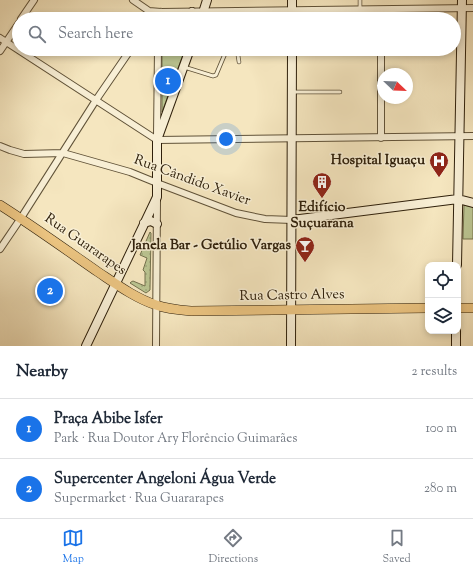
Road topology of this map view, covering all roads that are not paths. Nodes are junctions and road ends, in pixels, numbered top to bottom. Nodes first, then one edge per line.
1 (34, 0) edge
2 (133, 0) edge
3 (207, 0) edge
4 (292, 0) edge
5 (360, 0) edge
6 (462, 4) edge
7 (473, 8) edge
8 (360, 10) junction
9 (381, 10) joint
10 (26, 12) edge
11 (161, 12) joint
12 (192, 12) edge
13 (203, 12) edge
14 (292, 12) edge
15 (333, 12) edge
16 (12, 33) edge
17 (0, 38) edge
18 (6, 42) junction
19 (12, 46) edge
20 (0, 51) edge
21 (28, 56) edge
22 (126, 56) edge
23 (158, 56) edge
24 (188, 56) edge
25 (224, 56) edge
26 (238, 56) edge
27 (292, 56) edge
28 (381, 56) edge
29 (239, 62) dead end
30 (184, 67) junction
31 (292, 92) junction
32 (340, 92) dead end
33 (96, 100) junction
34 (460, 136) junction
35 (473, 136) edge
36 (381, 138) junction
37 (292, 139) junction
38 (157, 140) junction
39 (0, 146) edge
40 (63, 154) junction
41 (157, 183) junction
42 (157, 197) junction
43 (458, 199) junction
44 (473, 202) edge
45 (0, 204) edge
46 (21, 218) junction
47 (292, 220) junction
48 (144, 223) junction
49 (157, 224) junction
50 (0, 249) edge
51 (457, 262) edge
52 (116, 284) junction
53 (156, 305) junction
54 (425, 308) edge
55 (461, 308) edge
56 (473, 308) edge
57 (291, 310) junction
58 (456, 334) edge
59 (86, 346) edge
60 (156, 346) edge
61 (291, 346) edge
62 (456, 346) edge

1 - 10 street
2 - 11 street
3 - 13 main road
4 - 14 main road
5 - 8 lane
6 - 7 street
6 - 9 street
6 - 34 main road
8 - 9 street
8 - 15 street
11 - 12 street
16 - 18 street
17 - 18 street
18 - 19 street
18 - 20 street
21 - 33 street
22 - 33 street
23 - 38 street
24 - 30 main road
25 - 30 lane
26 - 29 lane
27 - 31 main road
28 - 36 street
30 - 38 main road
31 - 32 lane
31 - 37 main road
33 - 38 street
33 - 40 street
34 - 35 street
34 - 36 street
34 - 43 main road
36 - 37 street
37 - 38 street
37 - 47 main road
38 - 41 main road
39 - 40 street, Rua Cândido Xavier
40 - 41 street, Rua Cândido Xavier
40 - 46 street
41 - 42 main road
41 - 47 street, Rua Cândido Xavier
42 - 48 main road
42 - 49 street
43 - 44 main road, Rua Cândido Xavier
43 - 47 main road, Rua Cândido Xavier
43 - 51 main road
45 - 46 main road, Rua Guararapes
46 - 50 street
46 - 52 main road, Rua Guararapes
47 - 57 main road
48 - 49 main road
48 - 52 main road
49 - 53 street
52 - 53 main road, Rua Guararapes
52 - 59 main road
53 - 57 main road, Rua Castro Alves
53 - 60 street
54 - 57 main road, Rua Castro Alves
55 - 56 main road
57 - 61 main road
58 - 62 main road

